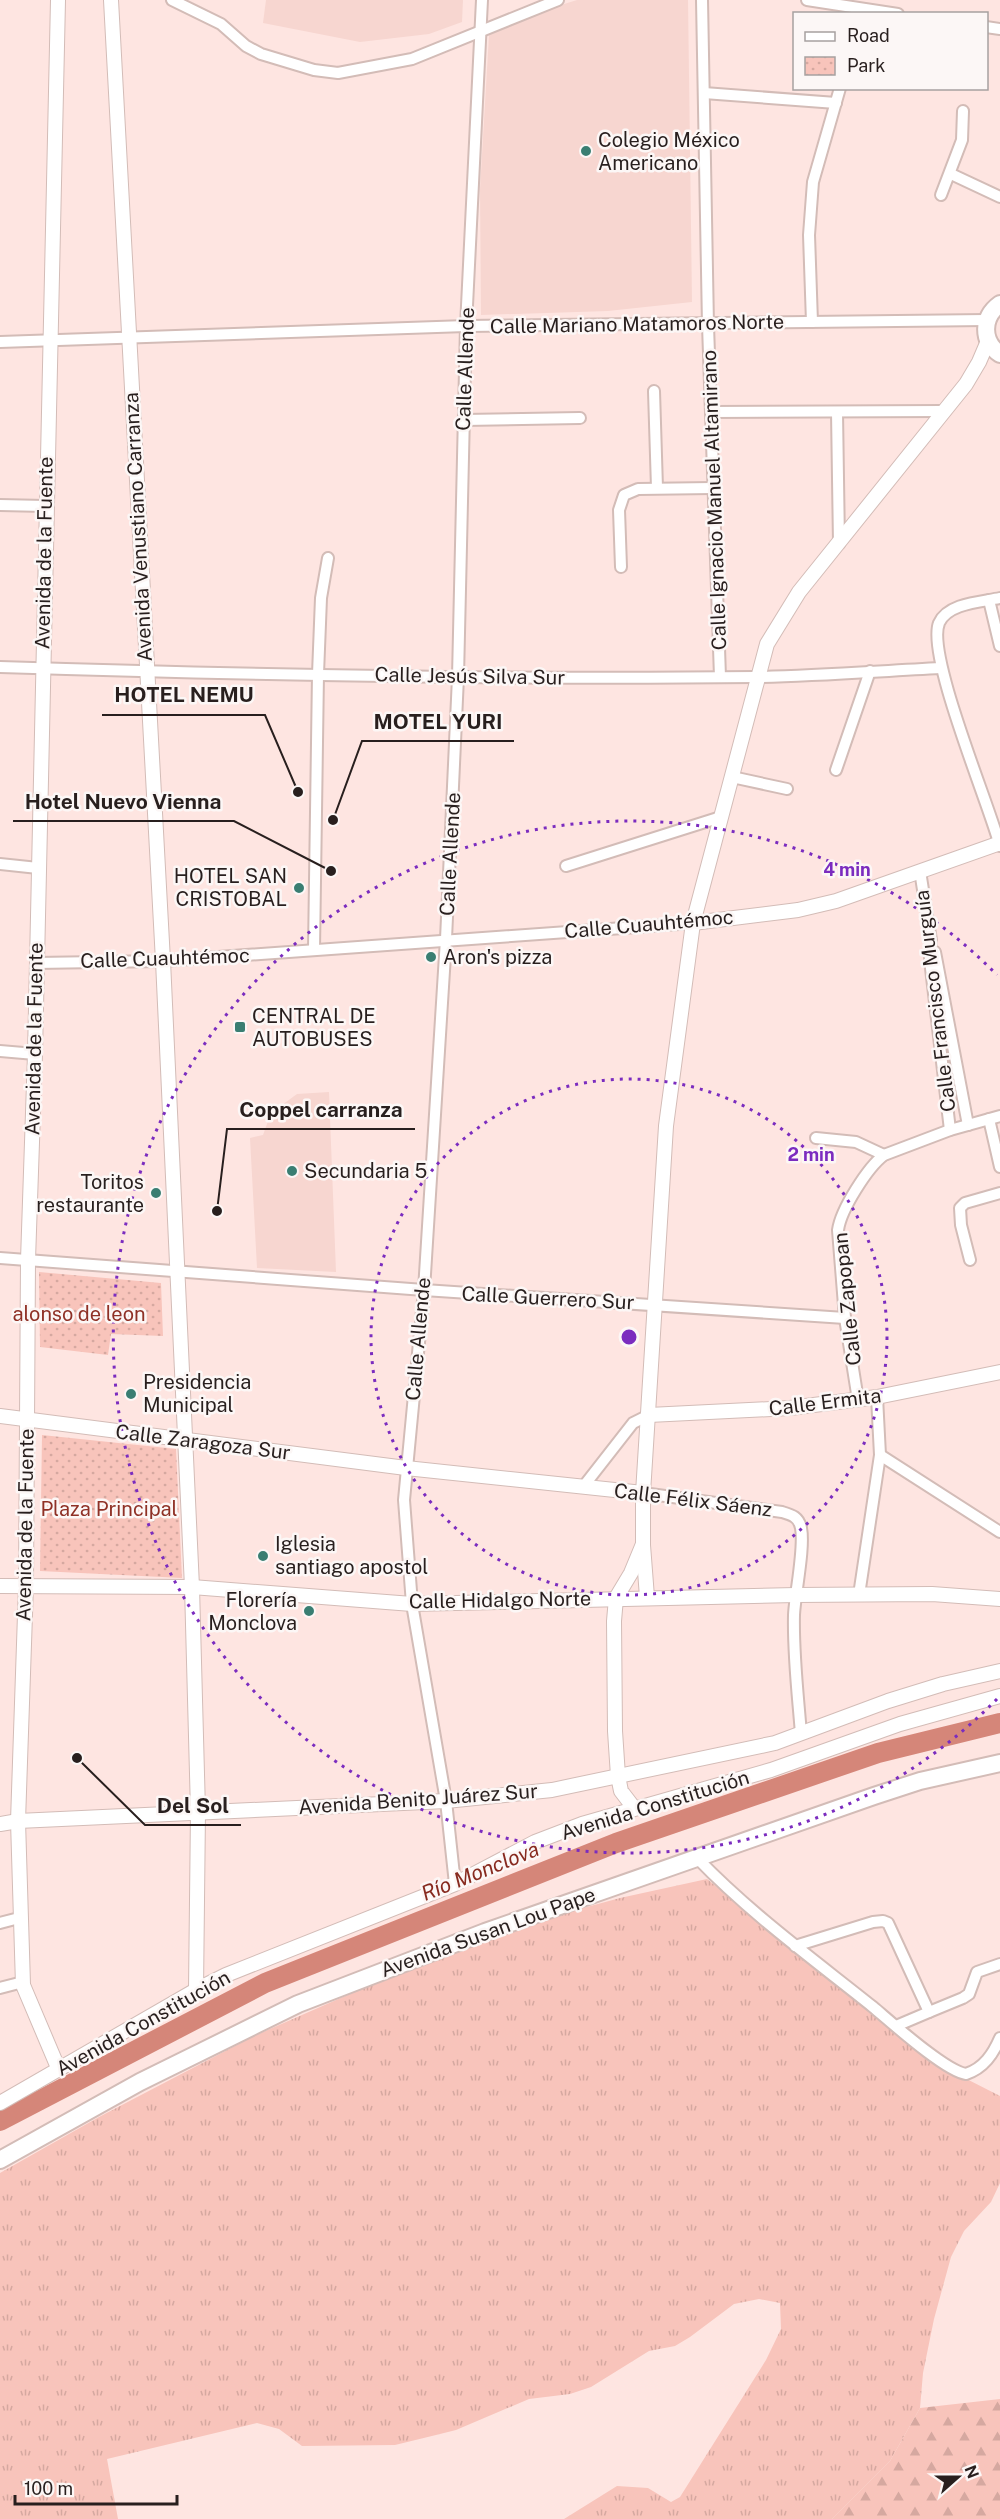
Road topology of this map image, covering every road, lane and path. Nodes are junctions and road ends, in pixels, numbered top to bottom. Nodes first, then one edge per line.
1 (58, 0) edge
2 (111, 0) edge
3 (172, 0) edge
4 (482, 0) edge
5 (558, 0) edge
6 (702, 0) edge
7 (807, 0) edge
8 (862, 7) edge
9 (888, 12) edge
10 (480, 31) junction
11 (840, 90) edge
12 (704, 93) junction
13 (836, 104) junction
14 (963, 111) dead end
15 (951, 174) junction
16 (942, 195) dead end
17 (1000, 197) edge
18 (1000, 304) edge
19 (987, 320) junction
20 (812, 322) junction
21 (708, 325) junction
22 (466, 326) junction
23 (128, 339) junction
24 (0, 342) edge
25 (49, 342) junction
26 (996, 350) edge
27 (654, 391) dead end
28 (944, 411) junction
29 (711, 412) junction
30 (837, 412) junction
31 (580, 418) dead end
32 (464, 420) junction
33 (657, 488) junction
34 (713, 488) junction
35 (0, 505) edge
36 (45, 506) junction
37 (838, 544) junction
38 (328, 558) dead end
39 (621, 567) dead end
40 (994, 599) edge
41 (1000, 646) edge
42 (0, 667) edge
43 (42, 668) junction
44 (940, 668) junction
45 (146, 670) junction
46 (870, 671) junction
47 (318, 674) junction
48 (458, 677) junction
49 (720, 677) junction
50 (759, 677) junction
51 (836, 770) dead end
52 (732, 777) junction
53 (787, 789) dead end
54 (722, 817) junction
55 (1000, 844) edge
56 (0, 864) edge
57 (566, 866) dead end
58 (38, 868) junction
59 (920, 871) junction
60 (693, 923) junction
61 (446, 939) junction
62 (931, 940) junction
63 (314, 950) junction
64 (163, 961) junction
65 (36, 963) junction
66 (0, 1052) edge
67 (34, 1054) junction
68 (995, 1118) edge
69 (968, 1125) junction
70 (950, 1130) junction
71 (816, 1138) dead end
72 (884, 1155) junction
73 (1000, 1167) edge
74 (1000, 1193) edge
75 (0, 1258) edge
76 (28, 1260) junction
77 (970, 1260) dead end
78 (176, 1273) junction
79 (424, 1290) junction
80 (655, 1304) junction
81 (845, 1318) junction
82 (1000, 1372) edge
83 (878, 1397) junction
84 (858, 1400) junction
85 (649, 1415) junction
86 (0, 1416) edge
87 (26, 1420) junction
88 (184, 1441) junction
89 (880, 1455) junction
90 (406, 1468) junction
91 (583, 1487) junction
92 (643, 1493) junction
93 (1000, 1532) edge
94 (643, 1544) junction
95 (0, 1586) edge
96 (26, 1586) junction
97 (192, 1587) junction
98 (796, 1595) junction
99 (859, 1595) junction
100 (647, 1597) junction
101 (616, 1598) junction
102 (1000, 1599) edge
103 (412, 1604) junction
104 (1000, 1671) edge
105 (1000, 1696) edge
106 (801, 1734) junction
107 (1000, 1763) edge
108 (618, 1776) junction
109 (446, 1801) junction
110 (634, 1808) junction
111 (198, 1811) junction
112 (18, 1821) junction
113 (0, 1824) edge
114 (697, 1858) junction
115 (455, 1884) junction
116 (20, 1918) junction
117 (0, 1923) edge
118 (795, 1946) junction
119 (1000, 1964) edge
120 (23, 1982) junction
121 (0, 1988) edge
122 (196, 1990) junction
123 (929, 2012) junction
124 (896, 2026) junction
125 (1000, 2038) edge
126 (59, 2070) junction
127 (0, 2103) edge
128 (0, 2160) edge

1 - 25 street, Avenida de la Fuente
2 - 23 street, Avenida Venustiano Carranza
3 - 10 street
4 - 10 street, Calle Allende
5 - 10 street
6 - 12 street, Calle Ignacio Manuel Altamirano
7 - 8 street
8 - 9 street
10 - 22 street, Calle Allende
11 - 13 street
12 - 13 street
12 - 21 street, Calle Ignacio Manuel Altamirano
13 - 20 street
14 - 15 street
15 - 16 street
15 - 17 street
18 - 19 main road
19 - 20 street, Calle Mariano Matamoros Norte
19 - 26 main road
20 - 21 street, Calle Mariano Matamoros Norte
21 - 22 street, Calle Mariano Matamoros Norte
21 - 29 street, Calle Ignacio Manuel Altamirano
22 - 23 street, Calle Mariano Matamoros Norte
22 - 32 street, Calle Allende
23 - 25 street, Calle Mariano Matamoros Norte
23 - 45 street, Avenida Venustiano Carranza
24 - 25 street, Calle Mariano Matamoros Norte
25 - 36 street, Avenida de la Fuente
26 - 28 street
27 - 33 street
28 - 30 street
28 - 37 street
29 - 30 street
29 - 34 street, Calle Ignacio Manuel Altamirano
30 - 37 street
31 - 32 street
32 - 48 street, Calle Allende
33 - 34 street
33 - 39 street
34 - 49 street, Calle Ignacio Manuel Altamirano
35 - 36 street
36 - 43 street, Avenida de la Fuente
37 - 50 street
38 - 47 street
40 - 41 street
40 - 44 street
42 - 43 street, Calle Jesús Silva Sur
43 - 45 street, Calle Jesús Silva Sur
43 - 58 street, Avenida de la Fuente
44 - 46 street, Calle Jesús Silva Sur
44 - 55 street
45 - 47 street, Calle Jesús Silva Sur
45 - 64 street, Avenida Venustiano Carranza
46 - 50 street, Calle Jesús Silva Sur
46 - 51 street
47 - 48 street, Calle Jesús Silva Sur
47 - 63 street
48 - 49 street, Calle Jesús Silva Sur
48 - 61 street, Calle Allende
49 - 50 street, Calle Jesús Silva Sur
50 - 52 street
52 - 53 street
52 - 54 street
54 - 57 street
54 - 60 street
55 - 59 street, Calle Cuauhtémoc
56 - 58 street
58 - 65 street, Avenida de la Fuente
59 - 60 street, Calle Cuauhtémoc
59 - 62 street, Calle Francisco Murguía
60 - 61 street, Calle Cuauhtémoc
60 - 80 street
61 - 63 street, Calle Cuauhtémoc
61 - 79 street, Calle Allende
62 - 69 street
62 - 70 street, Calle Francisco Murguía
63 - 64 street, Calle Cuauhtémoc
64 - 65 street, Calle Cuauhtémoc
64 - 78 street, Avenida Venustiano Carranza
65 - 67 street, Avenida de la Fuente
66 - 67 street
67 - 76 street, Avenida de la Fuente
68 - 69 street, Calle Zapopan
68 - 73 street
69 - 70 street, Calle Zapopan
70 - 72 street, Calle Zapopan
71 - 72 street
72 - 81 street, Calle Zapopan
74 - 77 street
75 - 76 street, Calle Guerrero Sur
76 - 78 street, Calle Guerrero Sur
76 - 87 street, Avenida de la Fuente
78 - 79 street, Calle Guerrero Sur
78 - 88 street, Avenida Venustiano Carranza
79 - 80 street, Calle Guerrero Sur
79 - 90 street, Calle Allende
80 - 81 street, Calle Guerrero Sur
80 - 85 street
81 - 84 street, Calle Zapopan
82 - 83 street, Calle Ermita
83 - 84 street, Calle Ermita
83 - 89 street
84 - 85 street, Calle Ermita
85 - 91 street
85 - 92 street
86 - 87 street, Calle Zaragoza Sur
87 - 88 street, Calle Zaragoza Sur
87 - 96 street, Avenida de la Fuente
88 - 90 street, Calle Zaragoza Sur
88 - 97 street, Avenida Venustiano Carranza
89 - 93 street
89 - 99 street
90 - 91 street, Calle Félix Sáenz
90 - 103 street, Calle Allende
91 - 92 street, Calle Félix Sáenz
92 - 94 street
92 - 98 street, Calle Félix Sáenz
94 - 100 street
94 - 101 street
95 - 96 street, Calle Hidalgo Norte
96 - 97 street, Calle Hidalgo Norte
96 - 112 street, Avenida de la Fuente
97 - 103 street, Calle Hidalgo Norte
97 - 111 street, Avenida Venustiano Carranza
98 - 99 street, Calle Hidalgo Norte
98 - 100 street, Calle Hidalgo Norte
98 - 106 street, Calle Félix Sáenz
99 - 102 street, Calle Hidalgo Norte
100 - 101 street, Calle Hidalgo Norte
101 - 103 street, Calle Hidalgo Norte
101 - 108 street
103 - 109 street, Calle Allende
104 - 106 street, Avenida Benito Juárez Sur
105 - 110 street, Avenida Constitución
106 - 108 street, Avenida Benito Juárez Sur
107 - 114 main road, Avenida Susan Lou Pape
108 - 109 street, Avenida Benito Juárez Sur
108 - 110 street
109 - 111 street, Avenida Benito Juárez Sur
109 - 115 street, Calle Allende
110 - 115 street, Avenida Constitución
111 - 112 street, Avenida Benito Juárez Sur
111 - 122 street, Avenida Venustiano Carranza
112 - 113 street, Avenida Benito Juárez Sur
112 - 116 street, Avenida de la Fuente
114 - 118 street
114 - 128 main road, Avenida Susan Lou Pape
115 - 122 street, Avenida Constitución
116 - 117 street
116 - 120 street, Avenida de la Fuente
118 - 123 street
118 - 124 street
119 - 123 street
120 - 121 street
120 - 126 street, Avenida de la Fuente
122 - 126 street, Avenida Constitución
123 - 124 street
124 - 125 street
126 - 127 street, Avenida Constitución

